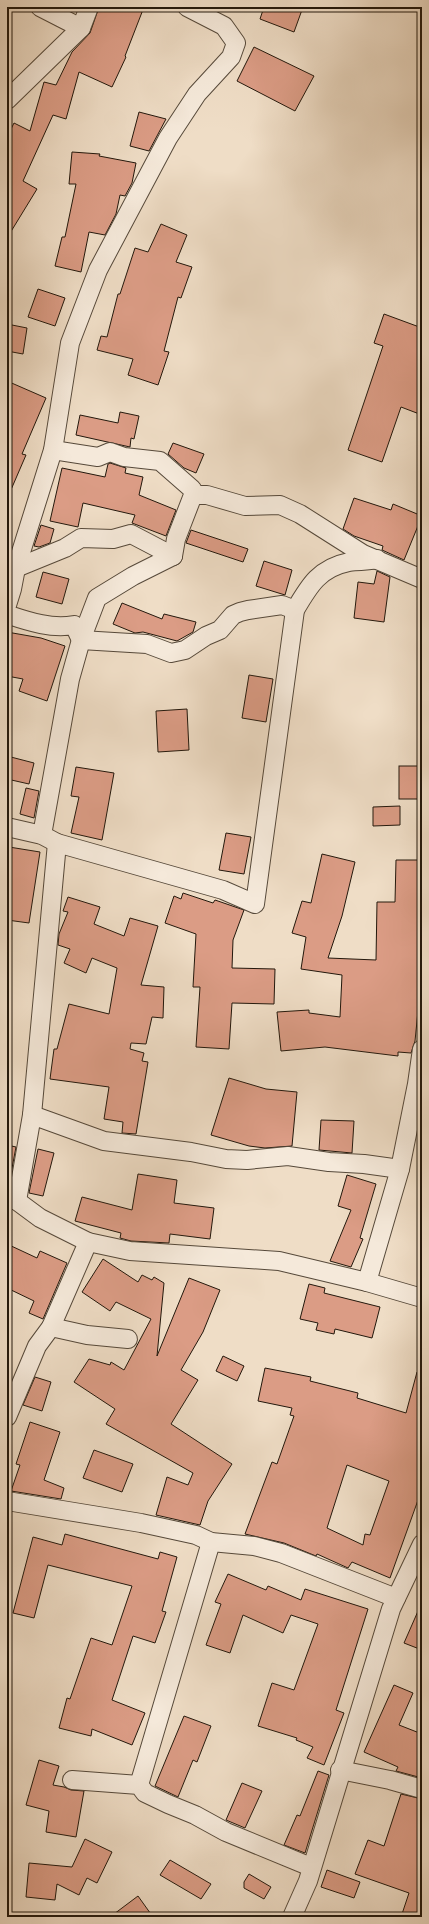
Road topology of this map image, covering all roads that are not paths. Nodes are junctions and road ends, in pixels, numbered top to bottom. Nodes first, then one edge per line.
1 (40, 7) edge
2 (89, 7) edge
3 (187, 7) edge
4 (81, 28) junction
5 (7, 100) edge
6 (53, 450) junction
7 (193, 495) junction
8 (173, 556) junction
9 (377, 559) junction
10 (16, 568) junction
11 (422, 579) edge
12 (7, 605) edge
13 (295, 610) junction
14 (7, 612) edge
15 (81, 640) junction
16 (7, 827) edge
17 (49, 839) junction
18 (422, 1049) edge
19 (32, 1115) junction
20 (400, 1169) junction
21 (12, 1199) edge
22 (88, 1242) junction
23 (367, 1282) junction
24 (422, 1298) edge
25 (51, 1327) junction
26 (128, 1339) dead end
27 (7, 1417) edge
28 (7, 1501) edge
29 (211, 1542) junction
30 (422, 1544) edge
31 (396, 1598) junction
32 (340, 1770) junction
33 (72, 1780) dead end
34 (139, 1785) junction
35 (422, 1789) edge
36 (311, 1867) junction
37 (292, 1917) edge

1 - 4 street
2 - 4 street
3 - 6 street
4 - 5 street
6 - 7 street
6 - 10 street
7 - 8 street
7 - 9 street
8 - 10 street
8 - 15 street
9 - 11 street
9 - 13 street
10 - 12 street
13 - 15 street
13 - 17 street
14 - 15 street
15 - 17 street
16 - 17 street
17 - 19 street
18 - 20 street
19 - 20 street
19 - 21 street
20 - 23 street
21 - 22 street
22 - 23 street
22 - 25 street
23 - 24 street
25 - 26 street
25 - 27 street
28 - 29 street
29 - 31 street
29 - 34 street
30 - 31 street
31 - 32 street
32 - 35 street
32 - 36 street
33 - 34 street
34 - 36 street
36 - 37 street

